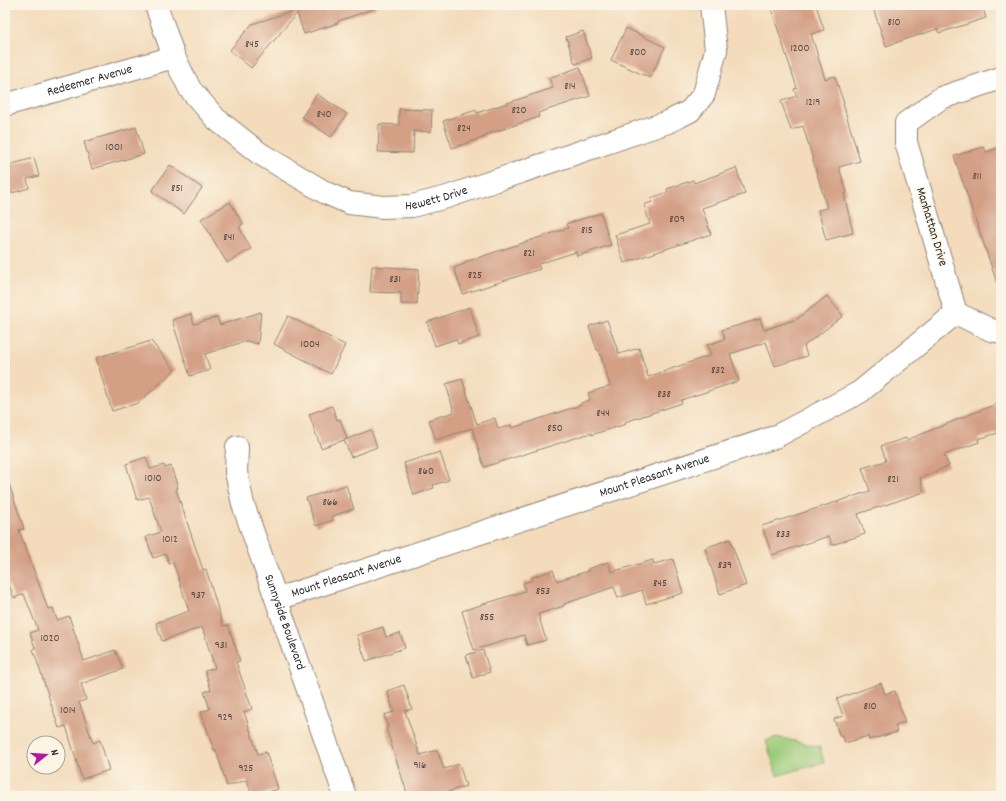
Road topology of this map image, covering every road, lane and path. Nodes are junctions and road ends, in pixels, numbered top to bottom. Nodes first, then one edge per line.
1 (156, 5) edge
2 (712, 7) edge
3 (174, 57) junction
4 (1001, 78) edge
5 (5, 105) edge
6 (956, 313) junction
7 (1001, 332) edge
8 (237, 447) dead end
9 (277, 599) junction
10 (345, 796) edge

1 - 3 street, Hewett Drive
2 - 3 street, Hewett Drive
3 - 5 street, Redeemer Avenue
4 - 6 street, Manhattan Drive
6 - 7 street
6 - 9 street, Mount Pleasant Avenue
8 - 9 street, Sunnyside Boulevard
9 - 10 street, Sunnyside Boulevard

